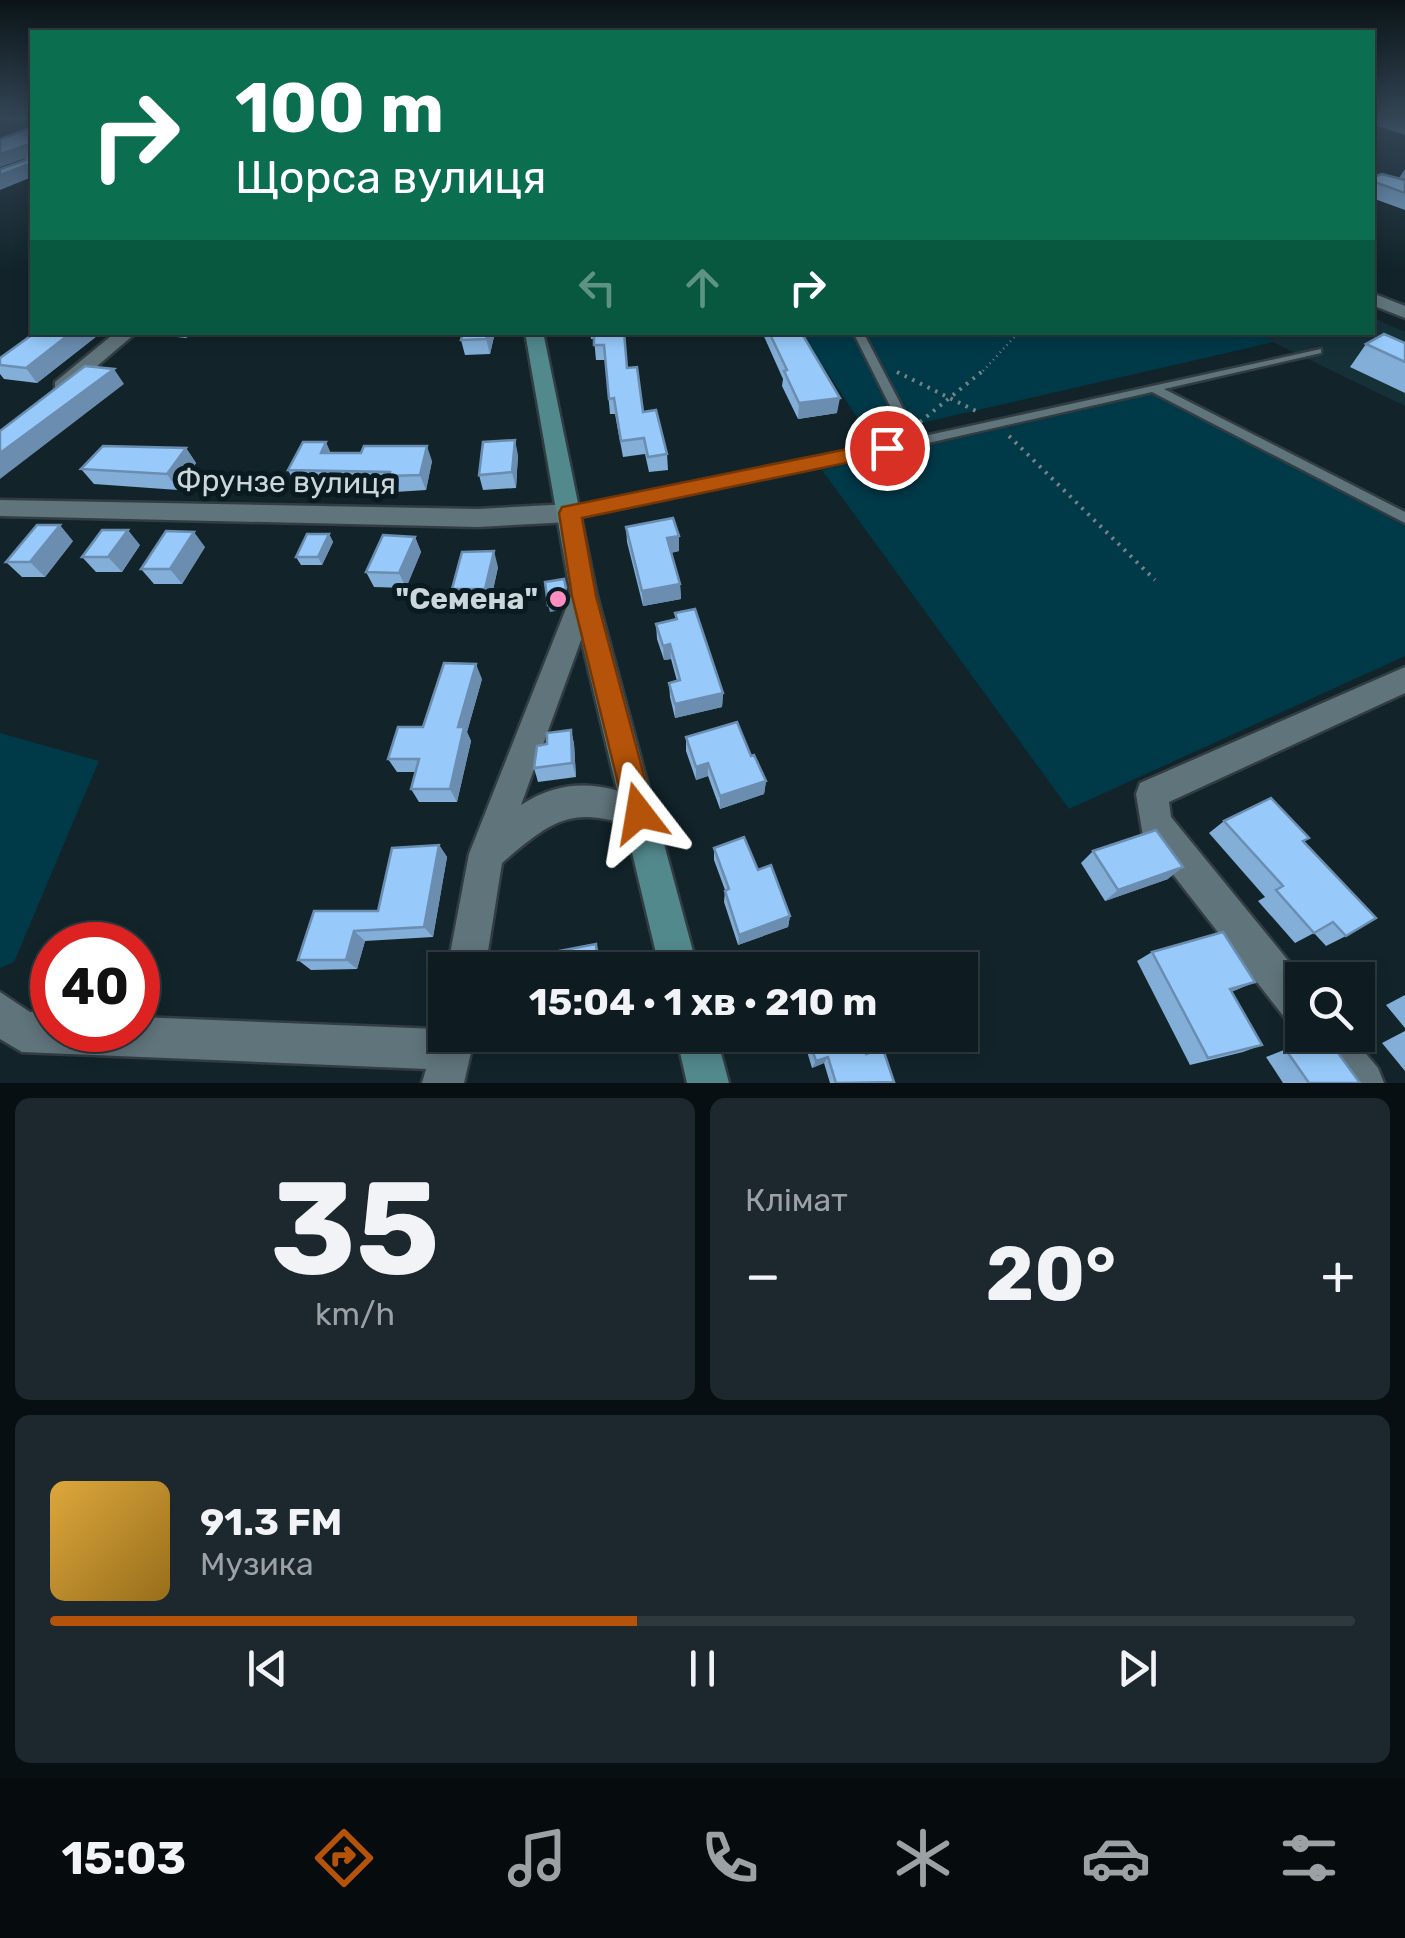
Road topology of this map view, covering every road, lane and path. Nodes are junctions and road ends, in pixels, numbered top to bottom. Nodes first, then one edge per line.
1 (1375, 299) edge
2 (1405, 313) edge
3 (124, 335) edge
4 (535, 335) edge
5 (860, 335) edge
6 (1017, 335) edge
7 (1318, 352) dead end
8 (874, 363) junction
9 (1152, 388) junction
10 (52, 393) edge
11 (953, 397) junction
12 (996, 423) junction
13 (901, 438) junction
14 (887, 448) junction
15 (0, 508) edge
16 (570, 513) junction
17 (1405, 518) edge
18 (1155, 580) dead end
19 (584, 596) junction
20 (1405, 679) edge
21 (639, 813) junction
22 (486, 854) junction
23 (469, 952) edge
24 (674, 952) edge
25 (1285, 987) edge
26 (7, 1026) edge
27 (700, 1052) edge
28 (1338, 1052) edge
29 (450, 1056) edge
30 (708, 1083) edge
31 (1363, 1083) edge

1 - 2 street
3 - 10 street
4 - 16 street
5 - 8 lane
6 - 11 path
7 - 9 lane
8 - 11 path
8 - 13 lane
9 - 12 lane
9 - 17 lane
11 - 12 path
11 - 13 path
12 - 14 lane
12 - 18 path
13 - 14 lane
14 - 16 lane
15 - 16 street, Фрунзе вулиця
16 - 19 street
19 - 21 street
19 - 22 street
20 - 25 street
21 - 22 street
21 - 24 street
22 - 23 street
26 - 29 street
27 - 30 street
28 - 31 street

